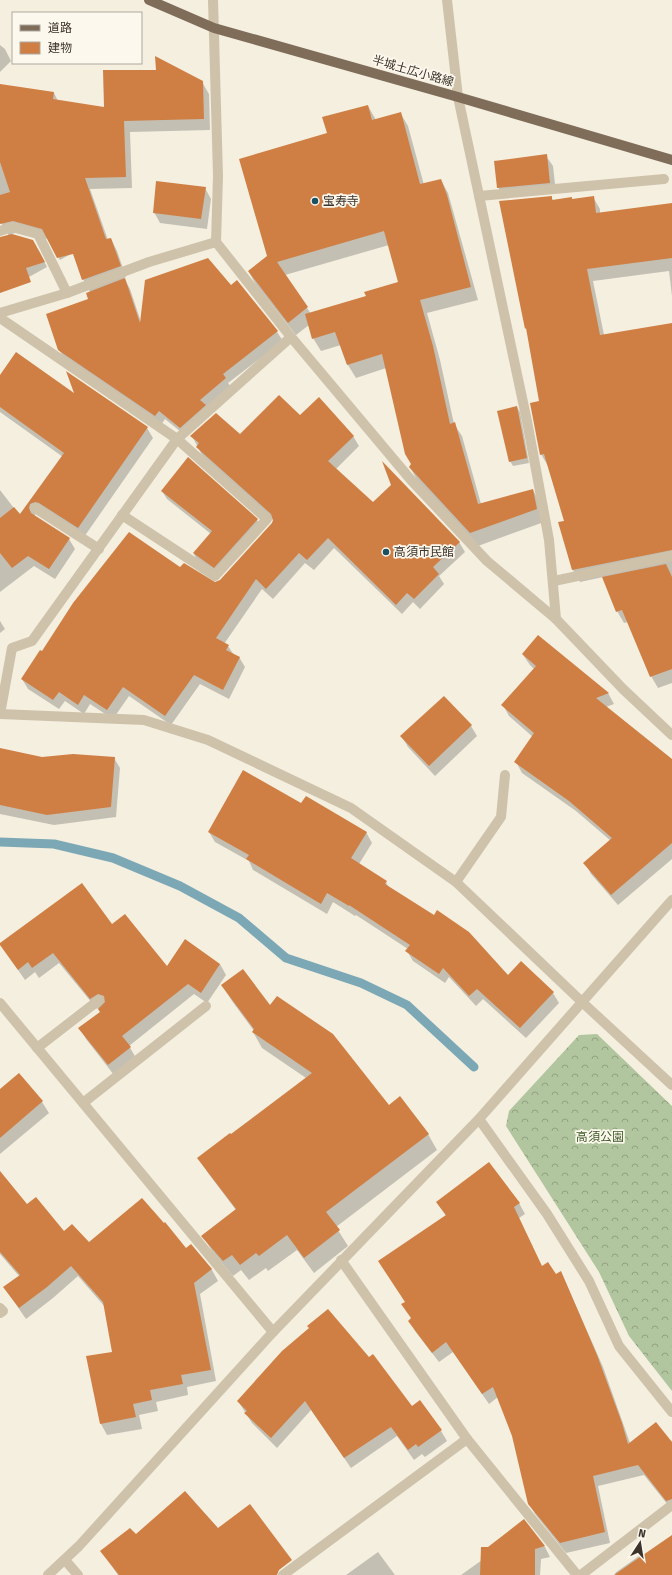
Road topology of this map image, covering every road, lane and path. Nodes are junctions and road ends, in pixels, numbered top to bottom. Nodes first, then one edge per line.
1 (149, 0) edge
2 (213, 0) edge
3 (447, 0) edge
4 (214, 28) junction
5 (458, 97) junction
6 (672, 160) edge
7 (664, 179) dead end
8 (479, 196) junction
9 (0, 231) edge
10 (216, 242) junction
11 (67, 293) junction
12 (0, 313) edge
13 (0, 318) edge
14 (291, 337) junction
15 (177, 439) junction
16 (35, 508) dead end
17 (122, 515) junction
18 (99, 549) junction
19 (672, 556) edge
20 (554, 581) junction
21 (556, 619) junction
22 (0, 714) edge
23 (672, 735) edge
24 (505, 775) dead end
25 (456, 882) junction
26 (672, 900) edge
27 (99, 1000) dead end
28 (582, 1002) junction
29 (0, 1003) edge
30 (206, 1006) dead end
31 (37, 1048) junction
32 (672, 1085) edge
33 (84, 1103) junction
34 (479, 1119) junction
35 (341, 1260) junction
36 (0, 1308) edge
37 (0, 1313) edge
38 (272, 1332) junction
39 (672, 1412) edge
40 (466, 1439) junction
41 (672, 1505) edge
42 (65, 1560) junction
43 (48, 1575) edge
44 (78, 1575) edge
45 (282, 1575) edge
46 (577, 1575) edge
47 (581, 1575) edge

1 - 4 main road, 半城土広小路線
2 - 4 street
3 - 5 street
4 - 5 main road, 半城土広小路線
4 - 10 street
5 - 6 main road, 半城土広小路線
5 - 8 street
7 - 8 street
8 - 20 street
9 - 11 street
10 - 11 street
10 - 14 street
11 - 12 street
13 - 15 street
14 - 15 street
14 - 21 street
15 - 17 street
15 - 17 street
16 - 18 street
17 - 18 street
18 - 22 street
19 - 20 street
20 - 21 street
21 - 23 street
22 - 25 street
24 - 25 street
25 - 28 street
26 - 28 street
27 - 31 street
28 - 32 street
28 - 34 street
29 - 31 street
30 - 33 street
31 - 33 street
33 - 38 street
34 - 35 street
34 - 39 street
35 - 38 street
35 - 40 street
36 - 37 street
38 - 42 street
40 - 45 street
40 - 46 street
41 - 47 street
42 - 43 street
42 - 44 street

